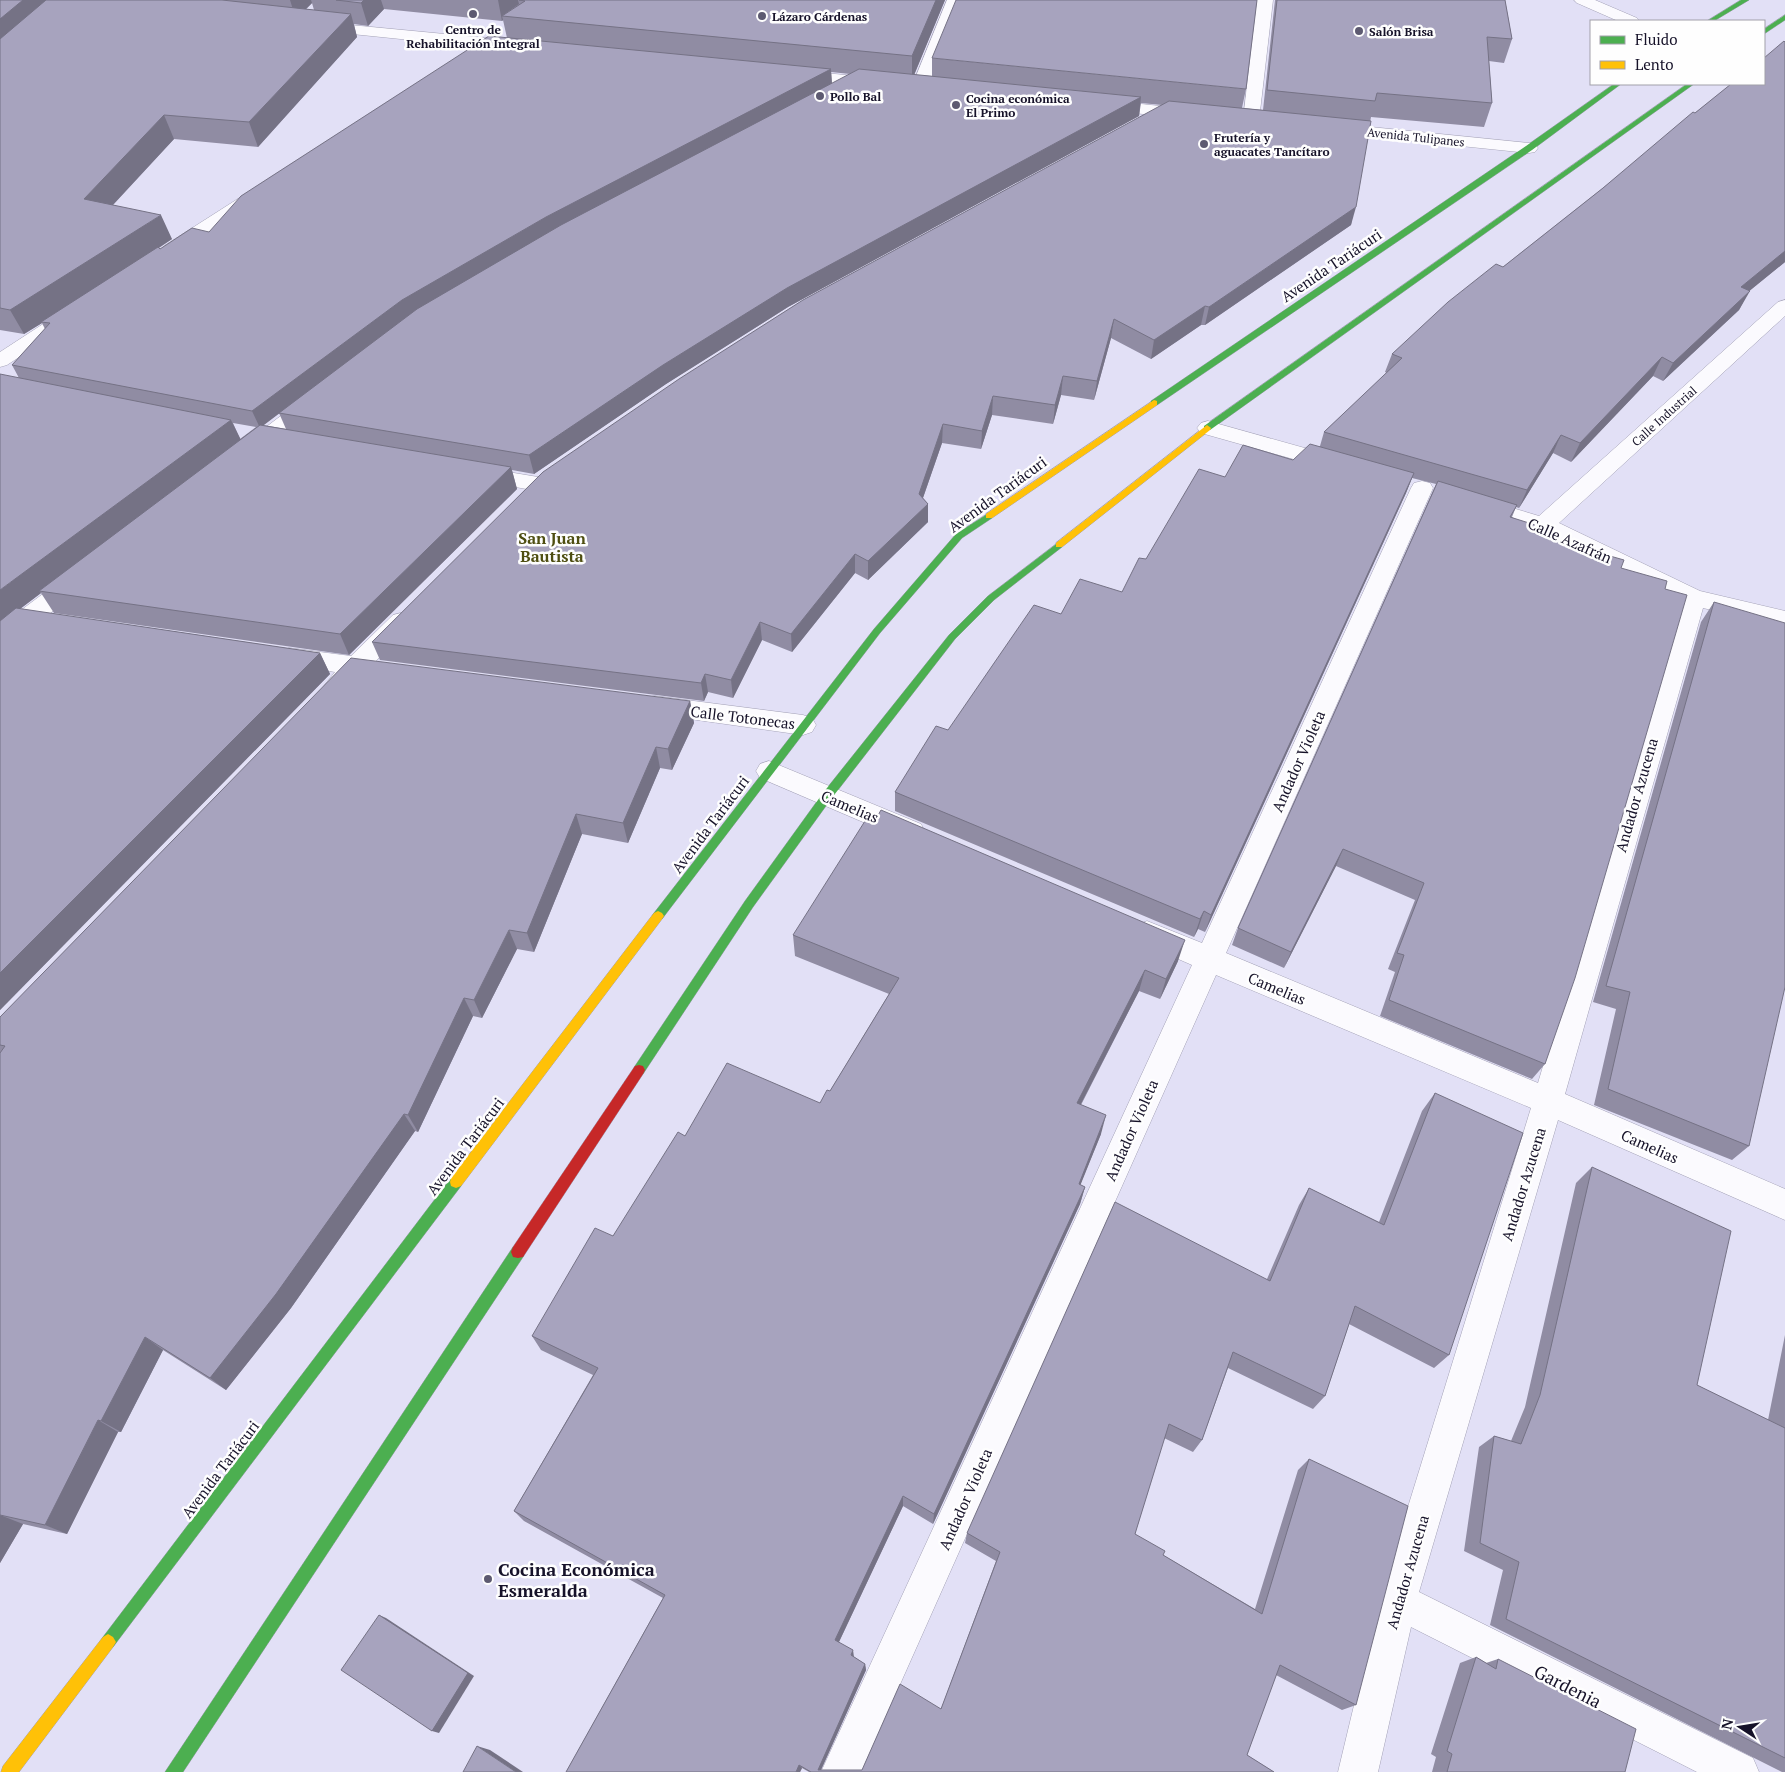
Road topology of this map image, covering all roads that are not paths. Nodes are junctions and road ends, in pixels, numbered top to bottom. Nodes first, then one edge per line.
1 (955, 0) edge
2 (1265, 0) edge
3 (1582, 0) edge
4 (1746, 0) edge
5 (314, 13) edge
6 (1785, 16) edge
7 (1629, 20) edge
8 (1712, 20) edge
9 (1765, 31) edge
10 (498, 37) junction
11 (530, 47) edge
12 (467, 59) edge
13 (777, 73) edge
14 (857, 81) junction
15 (1617, 85) edge
16 (1690, 85) edge
17 (920, 86) junction
18 (939, 88) edge
19 (830, 95) edge
20 (1087, 103) edge
21 (1165, 111) junction
22 (1203, 115) edge
23 (1232, 118) edge
24 (1251, 120) junction
25 (1271, 122) edge
26 (1310, 126) edge
27 (1131, 130) edge
28 (1529, 148) junction
29 (267, 188) edge
30 (158, 258) edge
31 (1785, 306) edge
32 (83, 307) edge
33 (0, 361) edge
34 (329, 389) edge
35 (1208, 428) junction
36 (238, 432) dead end
37 (266, 438) junction
38 (296, 443) edge
39 (235, 461) edge
40 (1357, 469) edge
41 (461, 471) edge
42 (1431, 491) joint
43 (517, 506) edge
44 (1544, 525) junction
45 (88, 572) edge
46 (1694, 598) junction
47 (418, 604) edge
48 (1785, 618) edge
49 (26, 619) junction
50 (55, 623) edge
51 (0, 639) edge
52 (268, 654) edge
53 (355, 667) junction
54 (394, 672) edge
55 (321, 702) edge
56 (628, 702) edge
57 (803, 724) junction
58 (769, 771) junction
59 (827, 796) junction
60 (936, 842) edge
61 (1126, 924) edge
62 (1208, 960) junction
63 (1548, 1101) junction
64 (1785, 1205) edge
65 (1398, 1601) junction
66 (8, 1772) edge
67 (173, 1772) edge
68 (841, 1772) edge
69 (1358, 1772) edge
70 (1739, 1772) edge

1 - 17 street
2 - 24 street
3 - 7 street
4 - 8 street
5 - 10 street
6 - 9 street
10 - 11 street
10 - 12 street
13 - 14 street
14 - 17 street
14 - 19 street
15 - 28 street, Avenida Tariácuri
16 - 35 street
17 - 18 street
20 - 21 street
21 - 22 street
21 - 27 street
23 - 24 street
24 - 25 street
26 - 28 street, Avenida Tulipanes
28 - 57 street, Avenida Tariácuri
29 - 30 street
31 - 44 street, Calle Industrial
32 - 33 street
34 - 37 street
35 - 40 street
35 - 59 street
36 - 37 street
37 - 38 street
37 - 39 street
41 - 43 street
42 - 44 street, Calle Azafrán
42 - 62 street, Andador Violeta
44 - 46 street, Calle Azafrán
45 - 49 street
46 - 48 street, Calle Azafrán
46 - 63 street, Andador Azucena
47 - 53 street
49 - 50 street
49 - 51 street
52 - 53 street
53 - 54 street
53 - 55 street
56 - 57 street, Calle Totonecas
57 - 58 street, Avenida Tariácuri
58 - 59 street, Camelias
58 - 66 street, Avenida Tariácuri
59 - 60 street, Camelias
59 - 67 street
61 - 62 street, Camelias
62 - 63 street, Camelias
62 - 68 street, Andador Violeta
63 - 64 street, Camelias
63 - 65 street, Andador Azucena
65 - 69 street, Andador Azucena
65 - 70 street, Gardenia

